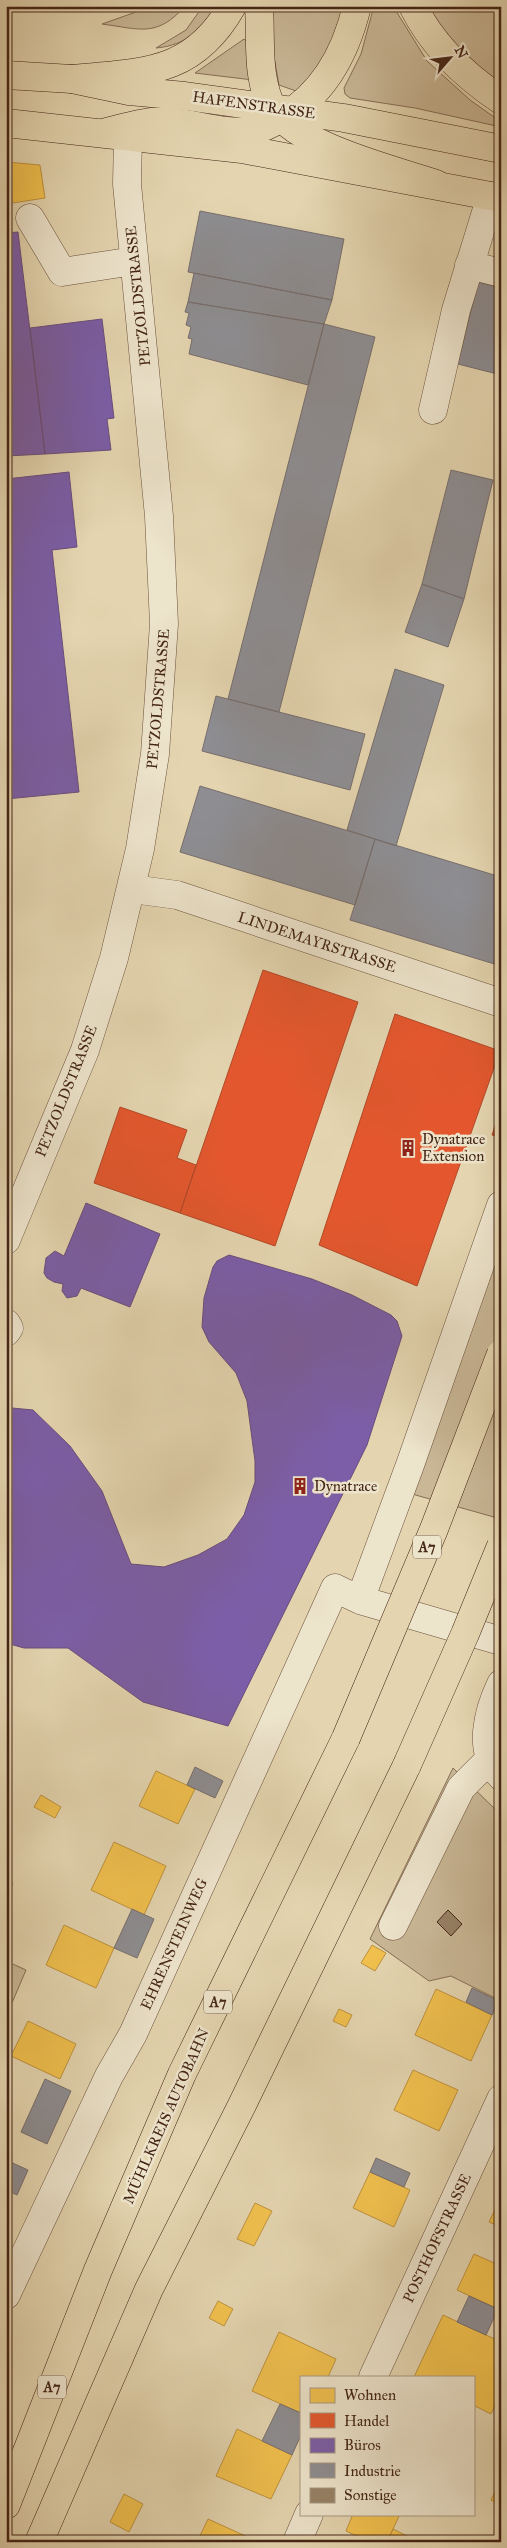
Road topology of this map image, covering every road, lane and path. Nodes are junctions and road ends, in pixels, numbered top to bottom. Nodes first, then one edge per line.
1 (232, 6) edge
2 (259, 6) edge
3 (357, 6) edge
4 (413, 6) edge
5 (6, 75) edge
6 (72, 79) junction
7 (501, 100) edge
8 (282, 112) junction
9 (6, 123) edge
10 (116, 134) junction
11 (501, 149) edge
12 (436, 184) junction
13 (496, 197) edge
14 (30, 218) dead end
15 (134, 261) junction
16 (469, 265) junction
17 (501, 272) edge
18 (433, 410) dead end
19 (132, 889) junction
20 (501, 1003) edge
21 (501, 1206) edge
22 (6, 1240) edge
23 (6, 1323) edge
24 (6, 1332) edge
25 (501, 1354) edge
26 (501, 1546) edge
27 (360, 1600) junction
28 (501, 1641) edge
29 (501, 1684) edge
30 (495, 1768) edge
31 (393, 1926) dead end
32 (501, 2098) edge
33 (6, 2295) edge
34 (373, 2376) edge
35 (6, 2505) edge
36 (309, 2516) edge
37 (43, 2532) edge
38 (297, 2542) edge

1 - 6 main road
2 - 8 main road
3 - 8 main road
4 - 7 main road
5 - 6 main road, HAFENSTRASSE
6 - 8 main road, HAFENSTRASSE
8 - 10 main road
8 - 11 main road, HAFENSTRASSE
8 - 12 main road
9 - 10 main road
10 - 12 main road
10 - 15 street, PETZOLDSTRASSE
12 - 13 main road
13 - 16 street
14 - 15 street
15 - 19 street, PETZOLDSTRASSE
16 - 17 street
16 - 18 street
19 - 20 street, LINDEMAYRSTRASSE
19 - 22 street, PETZOLDSTRASSE
21 - 27 street
23 - 24 street
25 - 35 main road, MÜHLKREIS AUTOBAHN / A7, bridge
26 - 37 main road, bridge
27 - 28 street
27 - 33 street, EHRENSTEINWEG
29 - 30 street
30 - 31 street
32 - 34 street, POSTHOFSTRASSE
36 - 38 street

